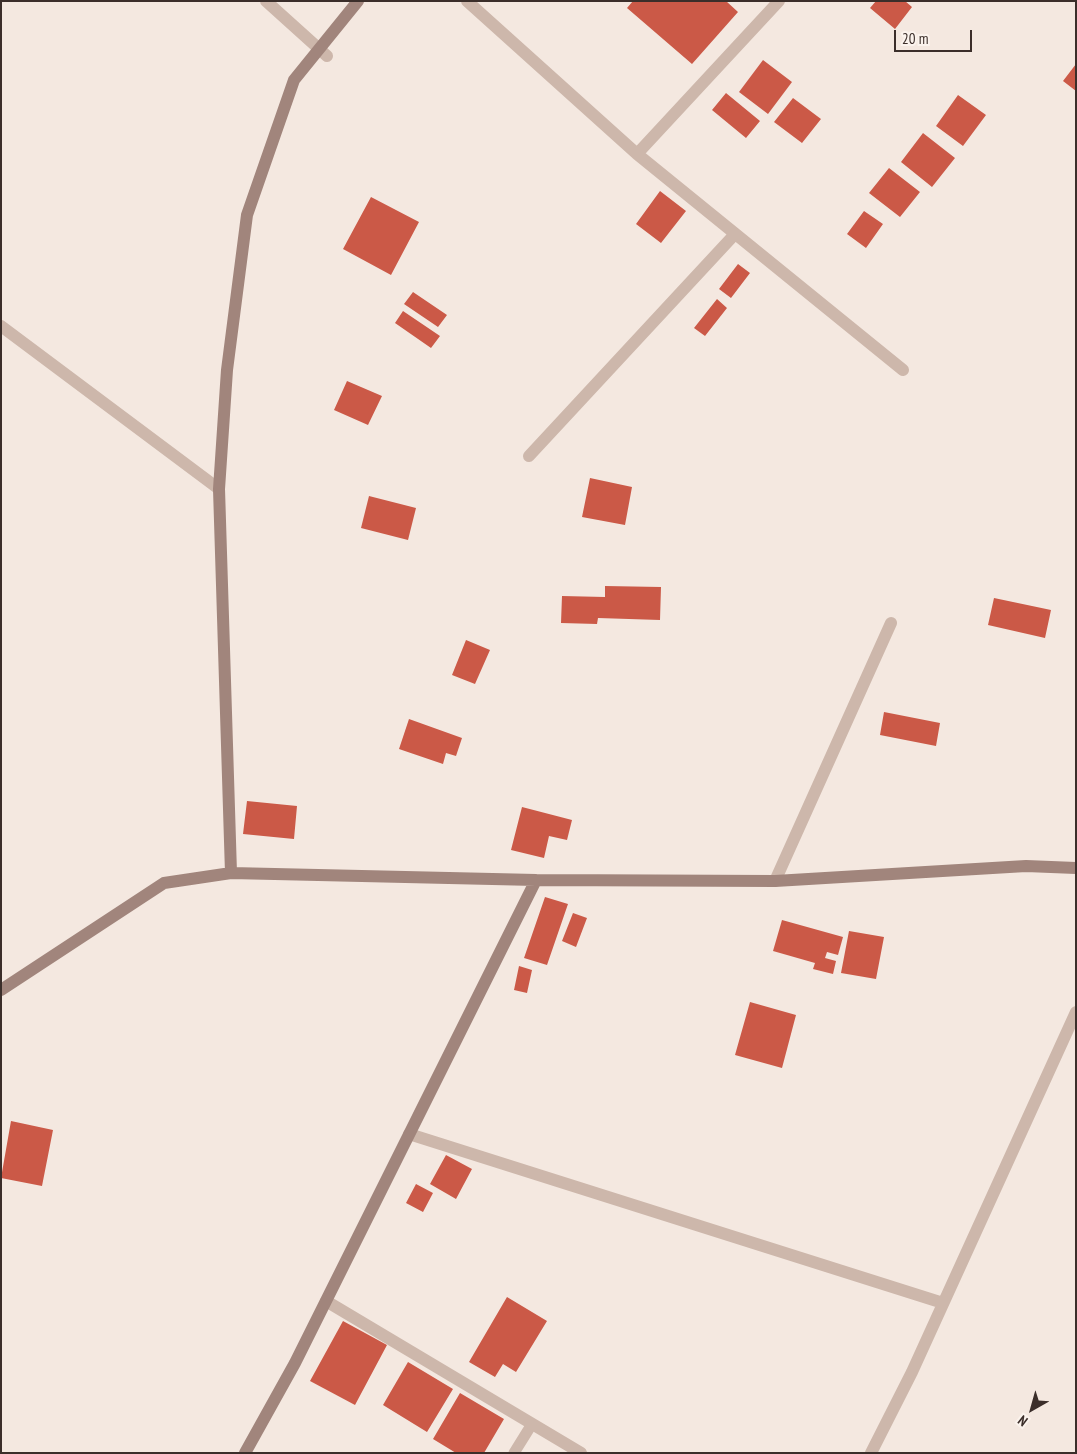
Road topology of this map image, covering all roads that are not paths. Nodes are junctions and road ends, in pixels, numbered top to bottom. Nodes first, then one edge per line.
1 (266, 1) edge
2 (358, 1) edge
3 (467, 1) edge
4 (778, 1) edge
5 (323, 52) junction
6 (637, 154) junction
7 (735, 234) junction
8 (1, 326) edge
9 (903, 370) dead end
10 (529, 456) dead end
11 (219, 489) junction
12 (891, 623) dead end
13 (1076, 868) edge
14 (231, 873) junction
15 (536, 880) junction
16 (775, 881) junction
17 (1, 990) edge
18 (1076, 1012) edge
19 (409, 1134) junction
20 (326, 1301) junction
21 (943, 1303) junction
22 (532, 1424) junction
23 (245, 1453) edge
24 (514, 1453) edge
25 (581, 1453) edge
26 (871, 1453) edge

1 - 5 street
2 - 5 main road
3 - 6 street
4 - 6 street
5 - 11 main road
6 - 7 street
7 - 9 street
7 - 10 street
8 - 11 street
11 - 14 main road
12 - 16 street
13 - 16 main road
14 - 15 main road
14 - 17 main road
15 - 16 main road
15 - 19 main road
18 - 21 street
19 - 20 main road
19 - 21 street
20 - 22 street
20 - 23 main road
21 - 26 street
22 - 24 lane
22 - 25 street

